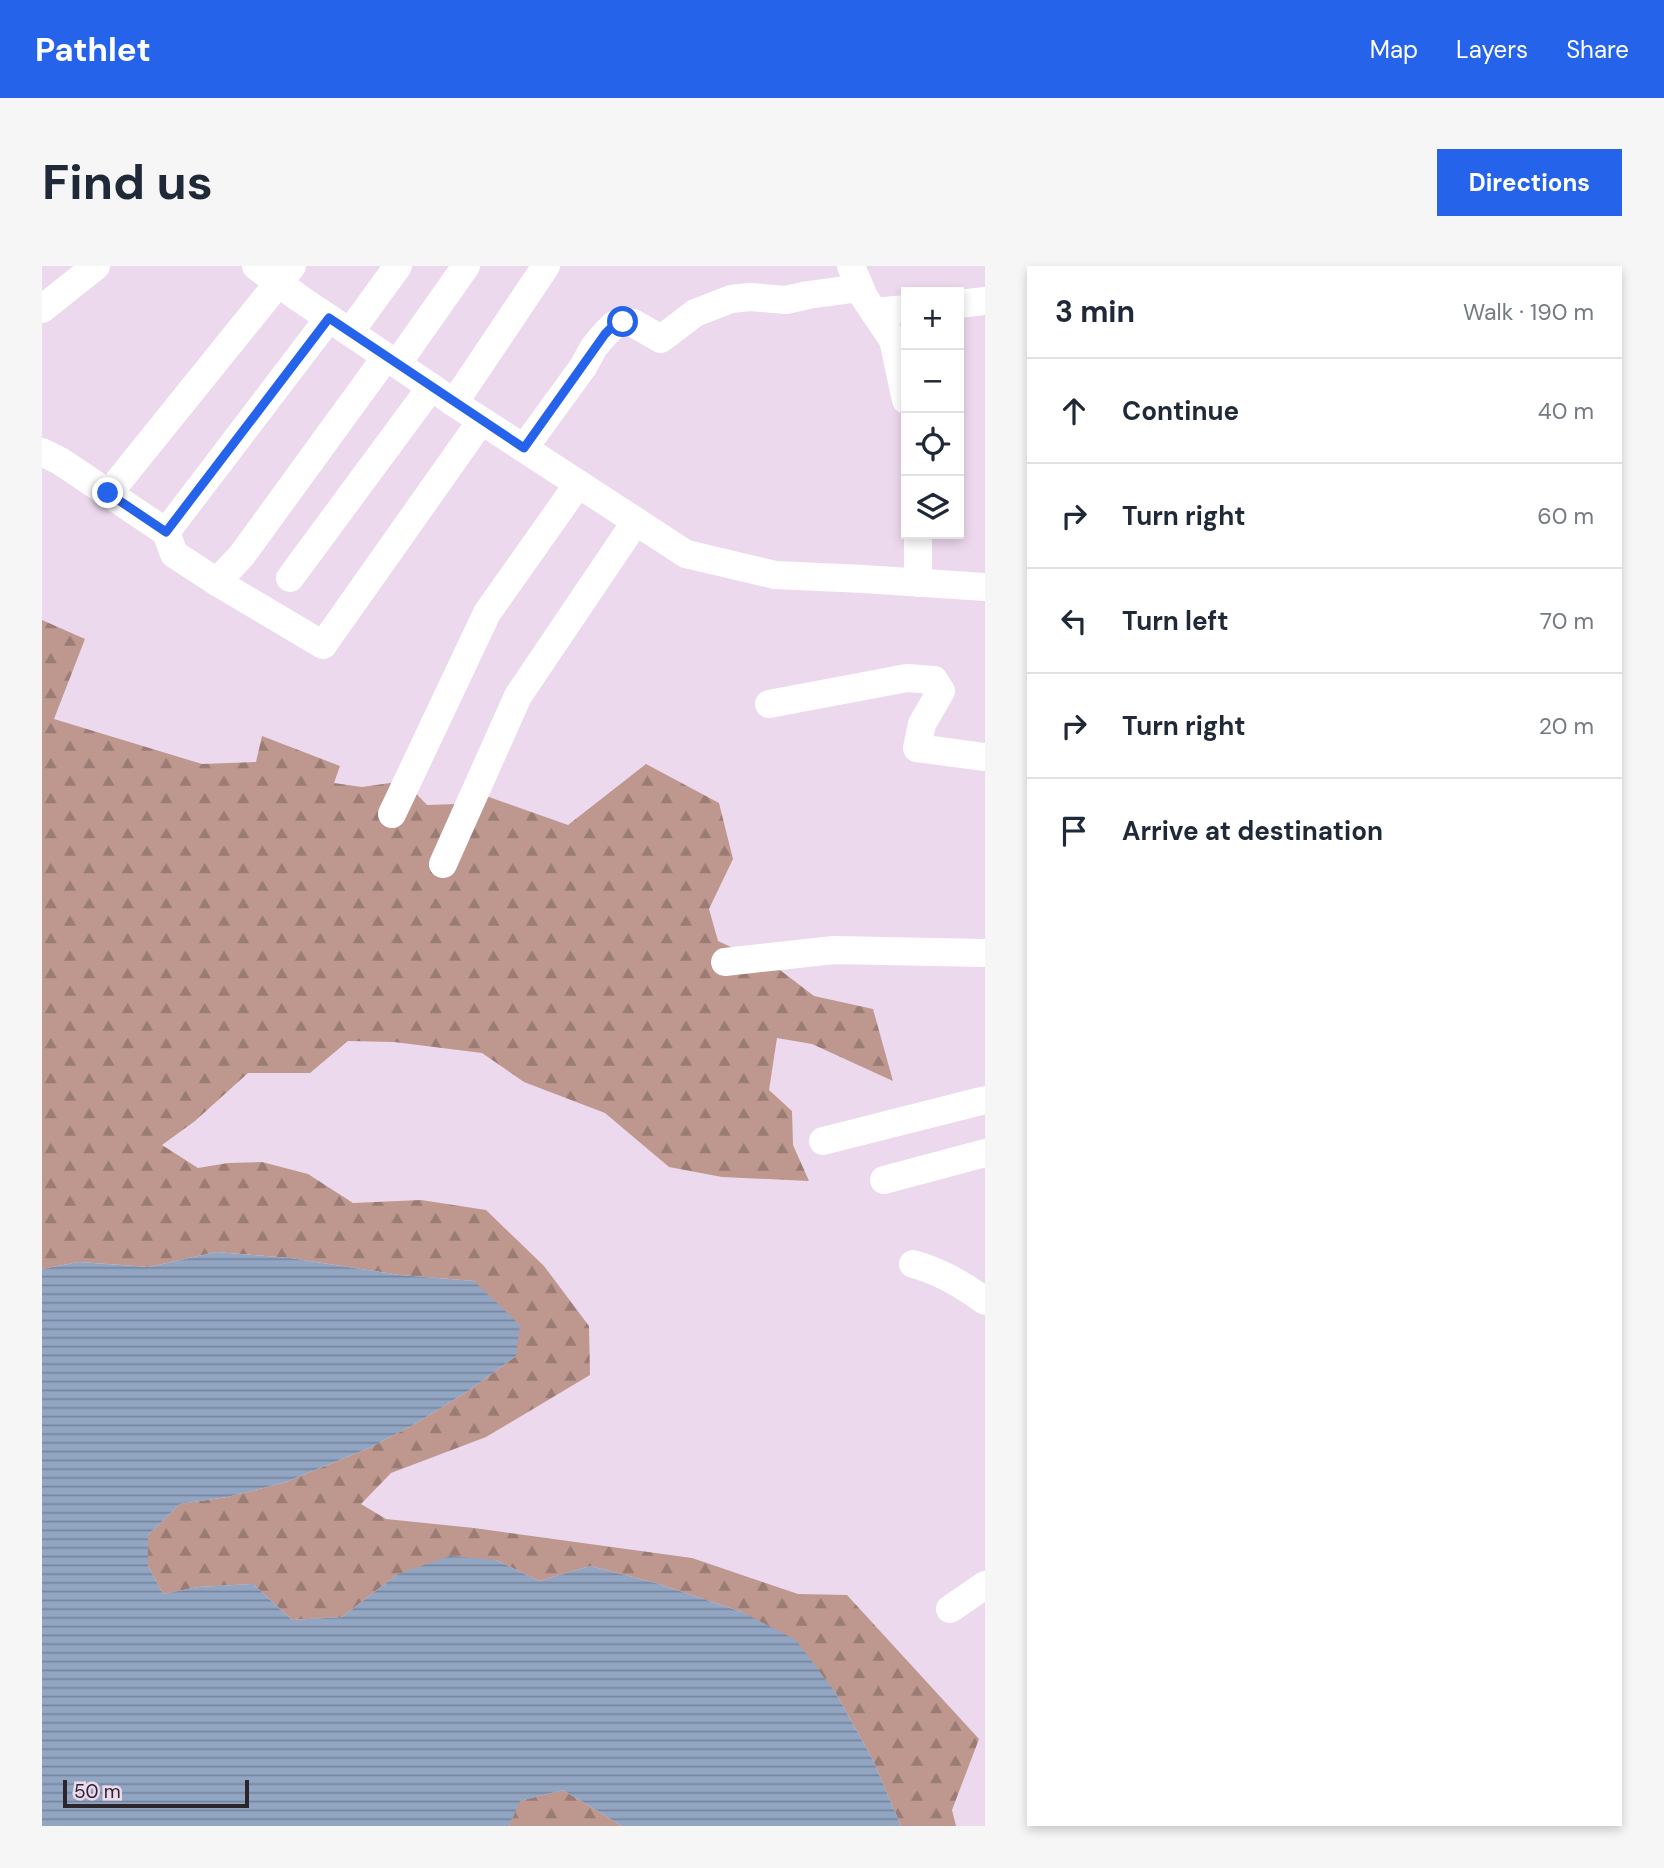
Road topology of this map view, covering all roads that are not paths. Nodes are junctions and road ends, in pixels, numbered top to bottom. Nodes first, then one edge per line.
1 (96, 266) edge
2 (256, 266) edge
3 (398, 266) edge
4 (466, 266) edge
5 (545, 266) edge
6 (285, 274) edge
7 (856, 277) edge
8 (985, 301) edge
9 (964, 303) edge
10 (42, 309) edge
11 (901, 309) edge
12 (874, 312) junction
13 (340, 325) junction
14 (392, 361) junction
15 (901, 377) edge
16 (431, 387) junction
17 (454, 403) junction
18 (481, 421) junction
19 (524, 448) junction
20 (42, 452) edge
21 (578, 484) junction
22 (108, 493) junction
23 (636, 521) junction
24 (166, 532) junction
25 (918, 539) edge
26 (290, 578) dead end
27 (217, 582) junction
28 (918, 583) junction
29 (985, 587) edge
30 (769, 704) dead end
31 (985, 757) edge
32 (392, 814) dead end
33 (443, 864) dead end
34 (985, 953) edge
35 (725, 962) dead end
36 (985, 1100) edge
37 (823, 1141) dead end
38 (985, 1153) edge
39 (884, 1180) dead end
40 (913, 1264) dead end
41 (985, 1301) edge
42 (984, 1587) edge
43 (950, 1609) dead end

1 - 10 street
2 - 6 street
3 - 13 street
4 - 14 street
5 - 17 street
6 - 13 street
6 - 22 street
7 - 12 street
7 - 19 street
8 - 9 street
11 - 12 street
12 - 15 street
13 - 14 street
13 - 24 street
14 - 16 street
14 - 27 street
16 - 17 street
16 - 26 street
17 - 18 street
18 - 19 street
18 - 27 street
19 - 21 street
20 - 22 street
21 - 23 street
21 - 32 street
22 - 24 street
23 - 28 street
23 - 33 street
24 - 27 street
25 - 28 street
28 - 29 street
30 - 31 street
34 - 35 street
36 - 37 street
38 - 39 street
40 - 41 street
42 - 43 street

